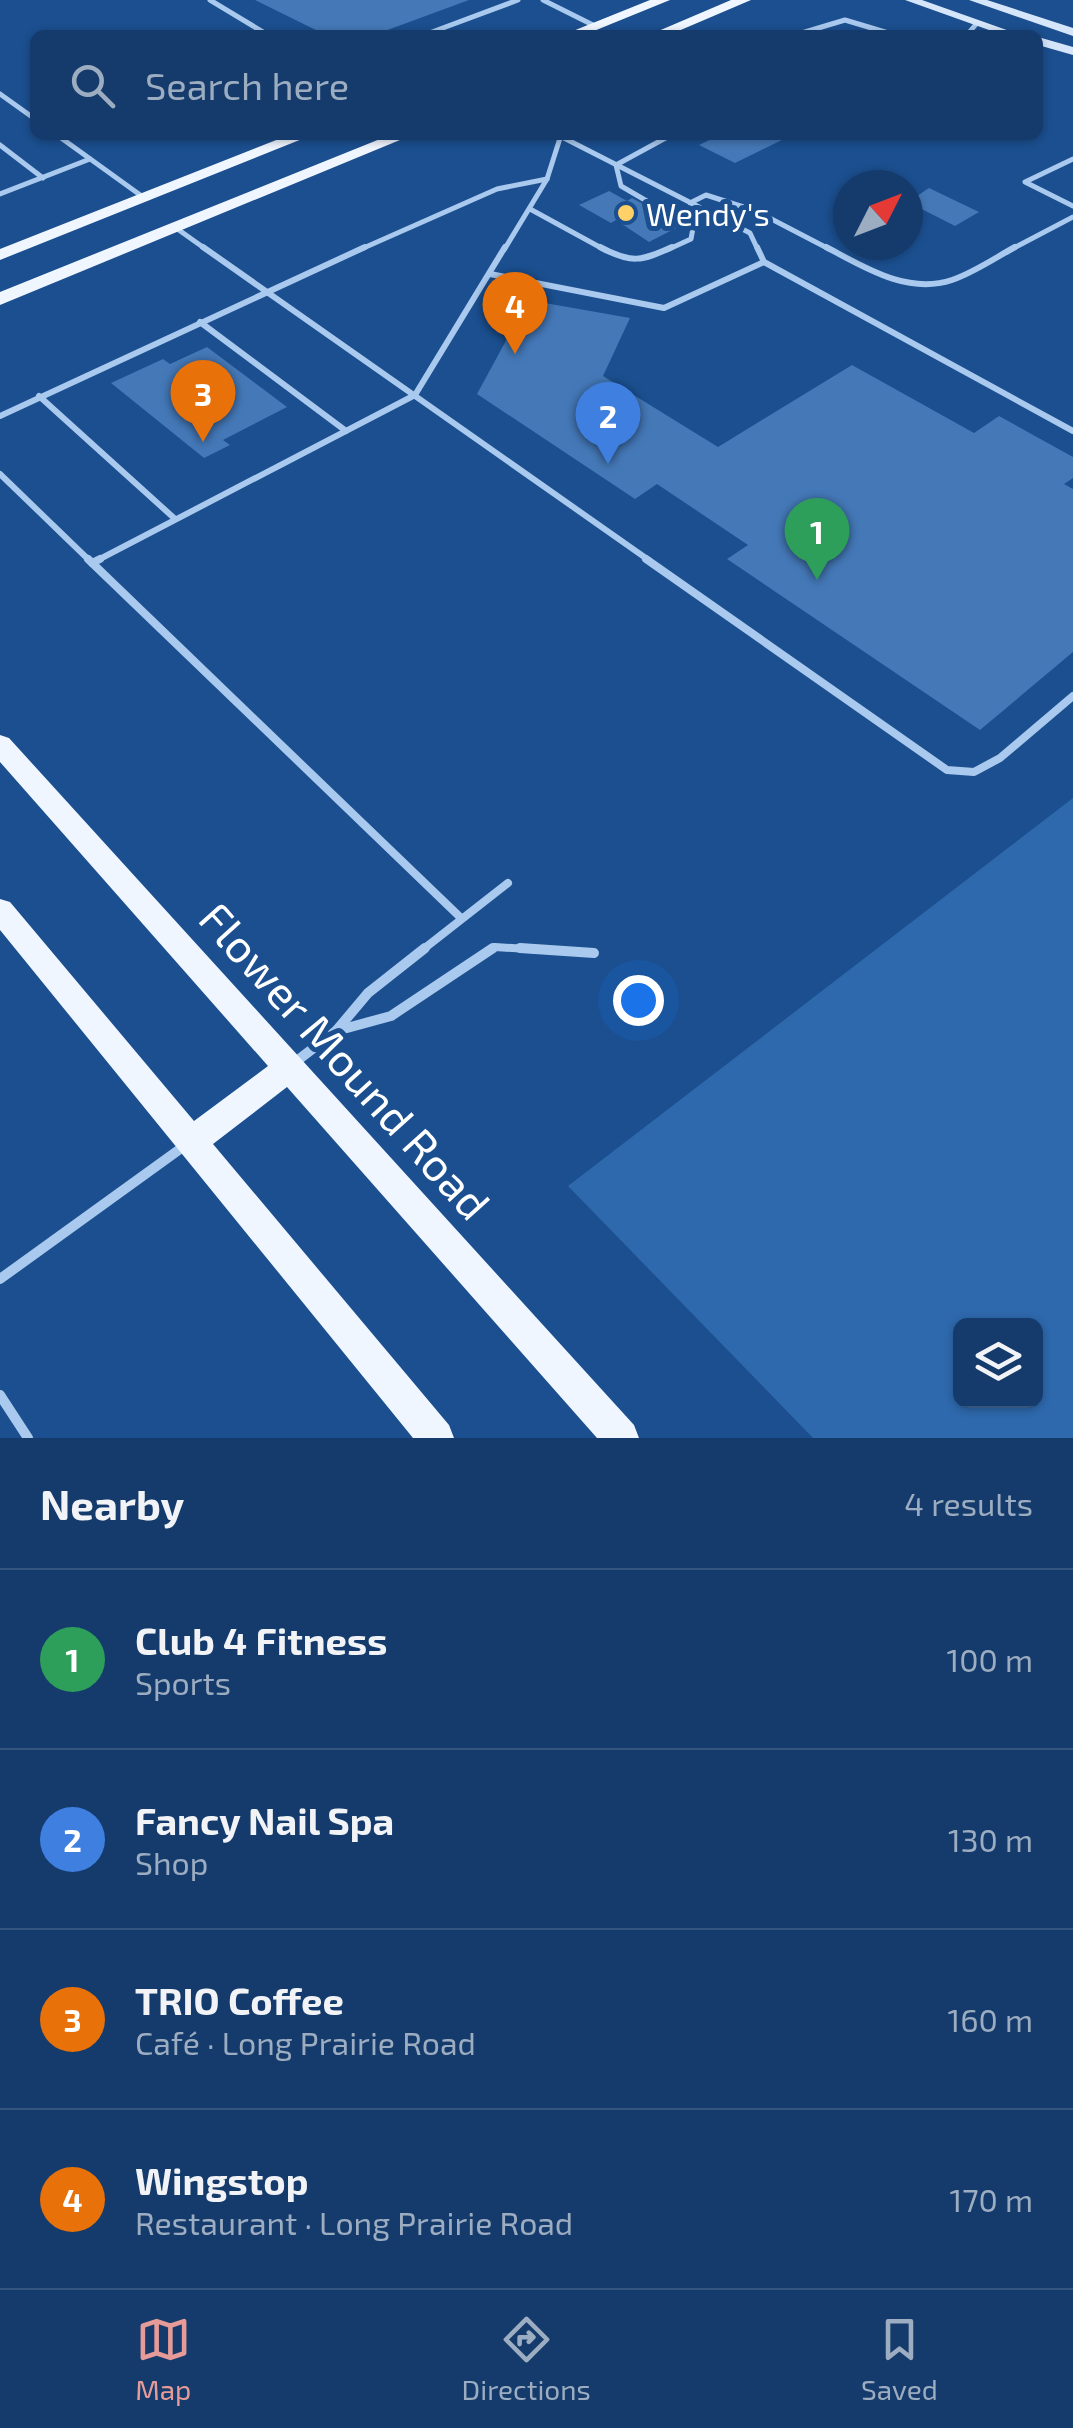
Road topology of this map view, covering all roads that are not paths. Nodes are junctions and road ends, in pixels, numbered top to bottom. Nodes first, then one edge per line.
1 (210, 0) edge
2 (518, 0) edge
3 (543, 0) edge
4 (663, 0) edge
5 (744, 0) edge
6 (911, 0) edge
7 (975, 0) edge
8 (977, 24) junction
9 (260, 30) edge
10 (437, 30) edge
11 (594, 30) edge
12 (671, 30) edge
13 (806, 30) edge
14 (883, 30) edge
15 (971, 30) edge
16 (998, 30) edge
17 (1073, 32) edge
18 (1043, 42) edge
19 (1073, 50) edge
20 (0, 94) edge
21 (30, 115) edge
22 (64, 140) edge
23 (291, 140) edge
24 (350, 140) edge
25 (392, 140) edge
26 (558, 140) edge
27 (568, 140) edge
28 (661, 140) edge
29 (0, 145) edge
30 (90, 158) junction
31 (1073, 159) edge
32 (616, 165) junction
33 (43, 178) junction
34 (547, 179) junction
35 (0, 194) edge
36 (143, 197) junction
37 (690, 202) junction
38 (233, 204) junction
39 (1073, 206) edge
40 (530, 208) junction
41 (1073, 218) edge
42 (176, 228) junction
43 (0, 255) edge
44 (764, 262) junction
45 (490, 274) junction
46 (266, 291) junction
47 (0, 299) edge
48 (200, 322) junction
49 (415, 395) junction
50 (39, 396) junction
51 (0, 416) edge
52 (346, 430) junction
53 (1073, 432) edge
54 (0, 474) edge
55 (174, 518) junction
56 (92, 563) junction
57 (1073, 696) edge
58 (0, 746) edge
59 (508, 883) dead end
60 (0, 910) edge
61 (461, 918) junction
62 (594, 952) dead end
63 (336, 1031) junction
64 (289, 1068) junction
65 (189, 1143) junction
66 (0, 1279) edge
67 (0, 1395) edge
68 (28, 1438) edge
69 (436, 1438) edge
70 (621, 1438) edge

1 - 9 lane
2 - 10 lane
3 - 11 lane
4 - 11 main road
5 - 12 main road
6 - 8 main road
7 - 17 main road
8 - 15 lane
8 - 16 main road
13 - 14 lane
18 - 19 main road
20 - 21 lane
22 - 30 lane
23 - 36 main road
24 - 38 main road
25 - 38 main road
26 - 34 lane
27 - 32 lane
28 - 32 lane
29 - 33 lane
30 - 33 lane
30 - 36 lane
31 - 39 lane
32 - 37 lane
32 - 40 lane
33 - 35 lane
34 - 40 lane
34 - 46 lane
36 - 43 main road
37 - 41 lane
37 - 44 lane
38 - 42 main road
40 - 45 lane
42 - 46 lane
42 - 47 main road
44 - 45 lane
44 - 53 lane
45 - 49 lane
46 - 48 lane
46 - 49 lane
48 - 50 lane
48 - 52 lane
49 - 52 lane
49 - 57 lane
50 - 51 lane
50 - 55 lane
52 - 55 lane
54 - 56 lane
55 - 56 lane
56 - 61 lane
58 - 64 main road, Flower Mound Road
59 - 61 lane
60 - 65 main road
61 - 63 lane
62 - 63 lane
63 - 64 lane
64 - 65 main road
64 - 70 main road, Flower Mound Road
65 - 66 lane
65 - 69 main road
67 - 68 lane

